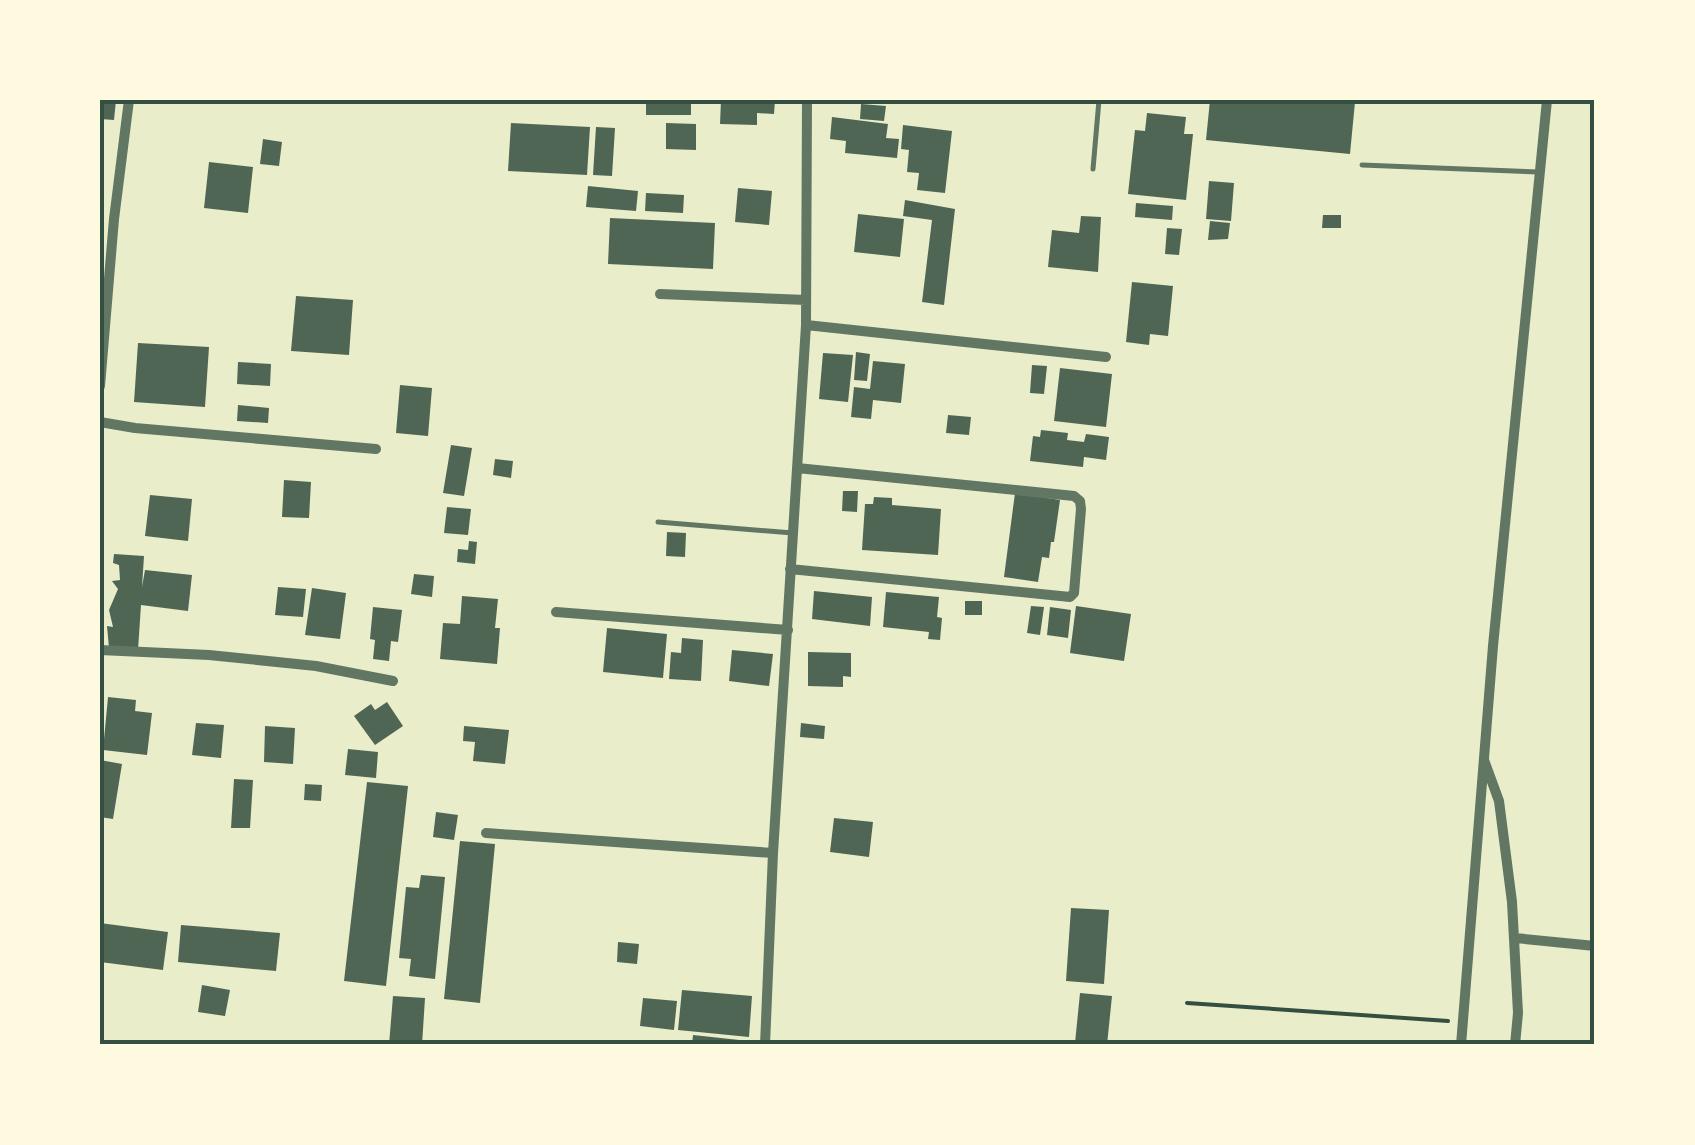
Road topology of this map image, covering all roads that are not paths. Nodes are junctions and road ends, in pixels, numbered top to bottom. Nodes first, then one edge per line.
1 (129, 100) edge
2 (807, 100) edge
3 (1099, 100) edge
4 (1546, 100) edge
5 (1362, 165) dead end
6 (1093, 168) dead end
7 (1539, 172) junction
8 (660, 294) dead end
9 (806, 300) junction
10 (806, 324) junction
11 (1106, 357) dead end
12 (100, 386) edge
13 (100, 422) edge
14 (376, 448) dead end
15 (797, 468) junction
16 (658, 522) dead end
17 (792, 532) junction
18 (790, 569) junction
19 (556, 612) dead end
20 (788, 630) junction
21 (100, 650) edge
22 (393, 681) dead end
23 (1483, 758) junction
24 (486, 833) dead end
25 (773, 852) junction
26 (1515, 938) junction
27 (1595, 946) edge
28 (765, 1045) edge
29 (1461, 1045) edge
30 (1515, 1045) edge

1 - 12 street
2 - 9 street
3 - 6 lane
4 - 7 street
5 - 7 lane
7 - 23 street
8 - 9 street
9 - 10 street
10 - 11 street
10 - 15 street
13 - 14 street
15 - 17 street
15 - 18 street
16 - 17 lane
17 - 18 street
18 - 20 street
19 - 20 street
20 - 25 street
21 - 22 street
23 - 26 street
23 - 29 street
24 - 25 street
25 - 28 street
26 - 27 street
26 - 30 street

